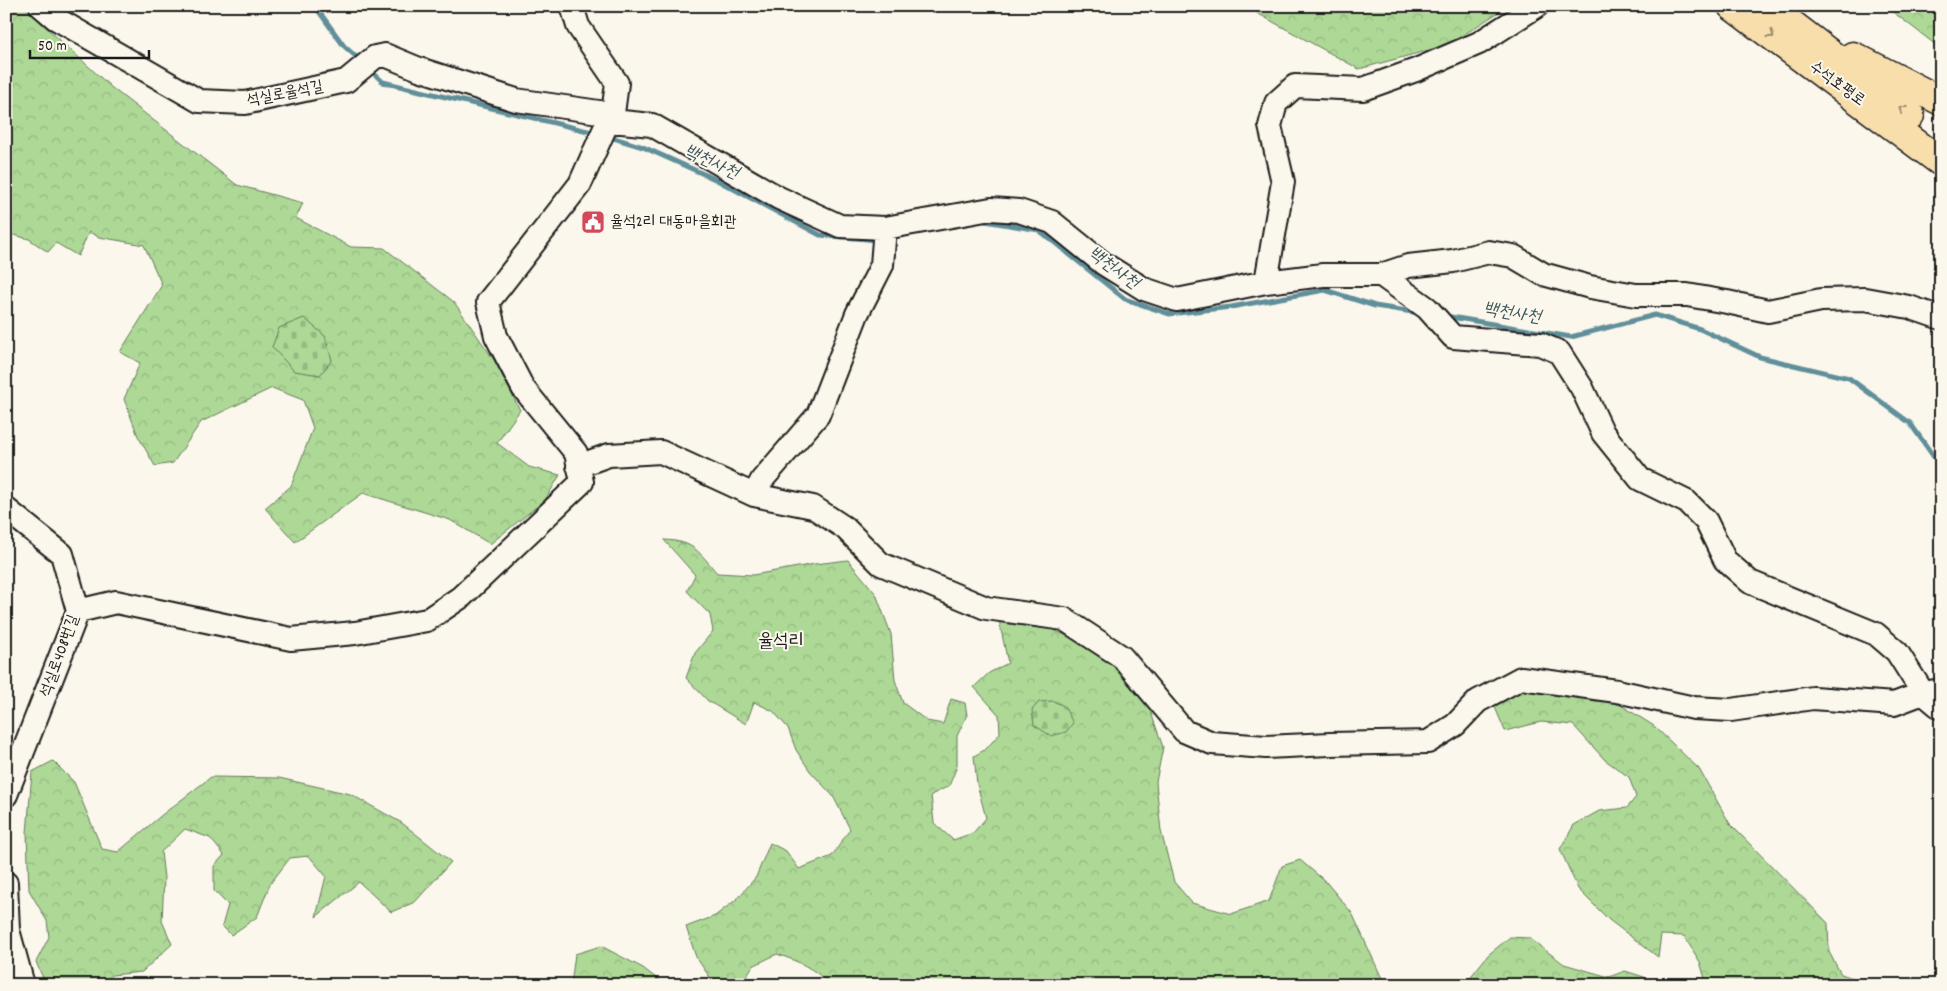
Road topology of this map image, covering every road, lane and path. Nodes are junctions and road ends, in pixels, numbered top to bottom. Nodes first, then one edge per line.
1 (41, 6) edge
2 (572, 6) edge
3 (1537, 6) edge
4 (1732, 6) edge
5 (1768, 6) edge
6 (1797, 27) junction
7 (1941, 101) edge
8 (605, 132) junction
9 (1934, 149) edge
10 (1941, 168) edge
11 (885, 237) junction
12 (1382, 276) junction
13 (1266, 282) junction
14 (1941, 318) edge
15 (578, 466) junction
16 (754, 495) junction
17 (6, 509) edge
18 (78, 611) junction
19 (1932, 692) edge
20 (1941, 708) edge
21 (6, 795) edge
22 (6, 883) edge
23 (23, 985) edge

1 - 8 street, 석실로율석길
2 - 8 street
3 - 13 street
4 -> 9 highway, 수석호평로
5 - 6 highway, 수석호평로
6 - 7 highway
9 -> 6 highway, 수석호평로
8 - 11 street
8 - 15 street
9 - 10 highway
11 - 13 street
11 - 16 street
12 - 13 street
12 - 14 street
12 - 19 street
15 - 16 street
15 - 18 street
16 - 19 street
17 - 18 street, 석실로408번길
18 - 21 street, 석실로408번길
19 - 20 street
22 - 23 street

